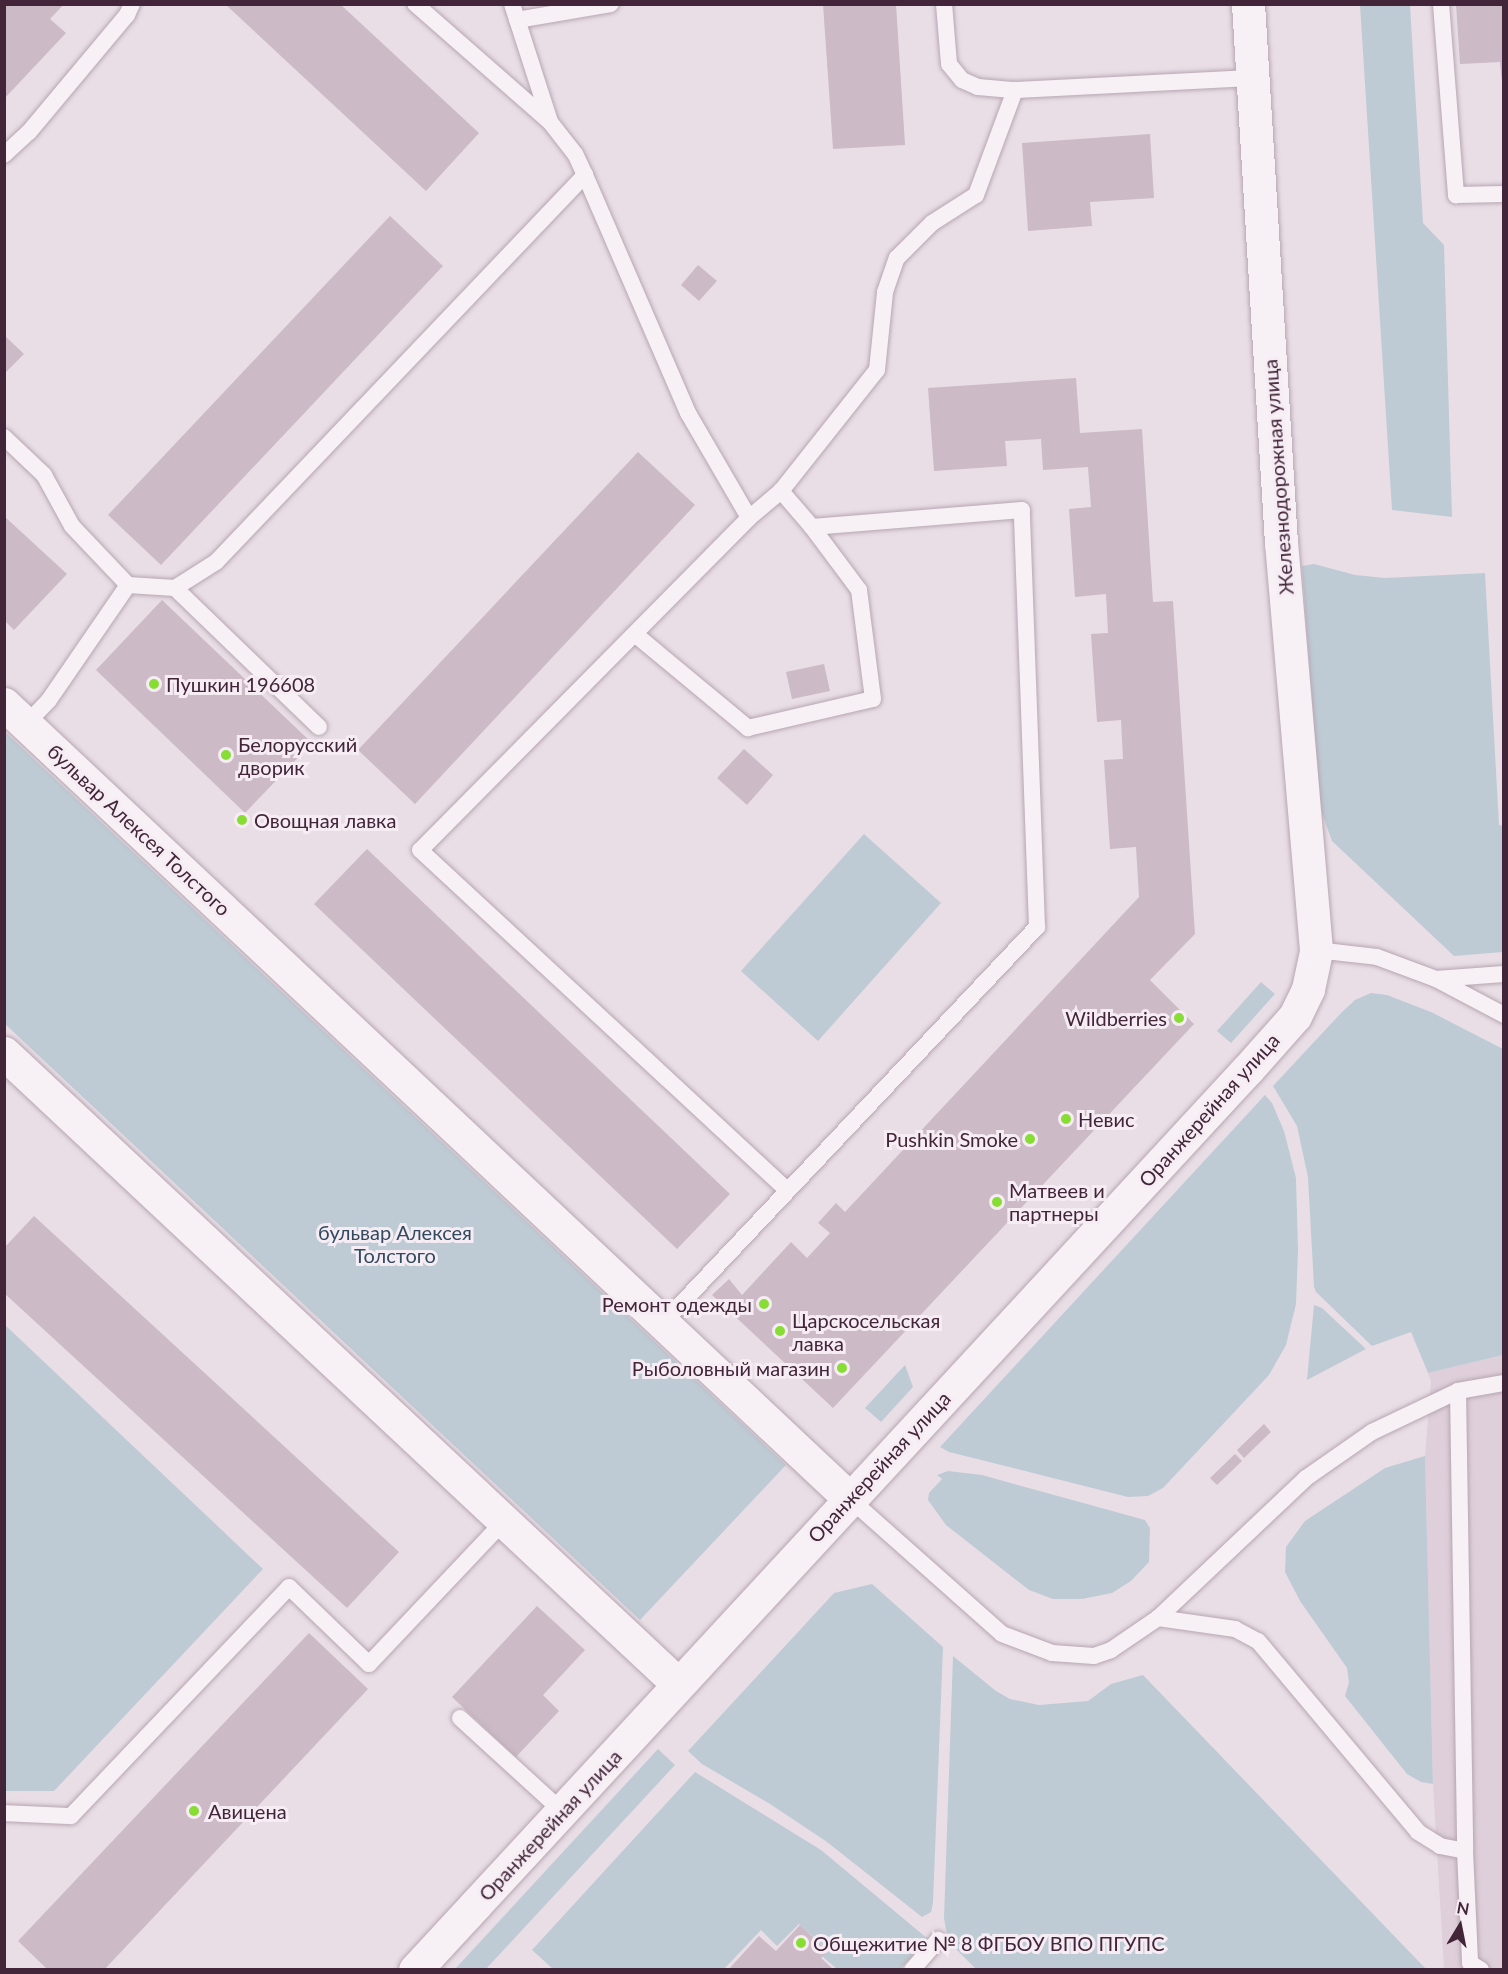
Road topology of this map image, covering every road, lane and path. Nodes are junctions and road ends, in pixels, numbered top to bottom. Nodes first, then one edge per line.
1 (132, 4) edge
2 (415, 4) edge
3 (611, 4) edge
4 (944, 4) edge
5 (1248, 4) edge
6 (1441, 4) edge
7 (515, 12) edge
8 (1253, 78) junction
9 (1015, 90) junction
10 (550, 123) junction
11 (4, 155) edge
12 (585, 175) junction
13 (1503, 194) edge
14 (4, 437) edge
15 (781, 491) junction
16 (749, 518) junction
17 (812, 527) junction
18 (128, 585) junction
19 (175, 588) junction
20 (636, 635) junction
21 (15, 714) edge
22 (319, 727) dead end
23 (1316, 950) junction
24 (1503, 974) edge
25 (1436, 979) junction
26 (1503, 1015) edge
27 (6, 1058) edge
28 (787, 1190) junction
29 (663, 1323) junction
30 (1503, 1383) edge
31 (1458, 1391) junction
32 (850, 1499) junction
33 (504, 1521) junction
34 (1158, 1618) junction
35 (678, 1684) junction
36 (460, 1718) dead end
37 (562, 1811) junction
38 (4, 1813) edge
39 (1465, 1851) junction
40 (938, 1940) dead end
41 (415, 1970) edge
42 (912, 1970) edge
43 (1481, 1970) edge

1 - 11 lane
2 - 10 lane
3 - 7 lane
4 - 9 lane
5 - 8 street, Железнодорожная улица
6 - 13 lane
7 - 10 lane
8 - 9 lane
8 - 23 street, Железнодорожная улица
9 - 15 lane
10 - 12 lane
12 - 16 lane
12 - 19 lane
14 - 18 lane
15 - 16 lane
15 - 17 lane
16 - 20 lane
17 - 20 lane
17 - 28 lane
18 - 19 lane
18 - 21 lane
19 - 22 lane
20 - 28 lane
21 - 29 street, бульвар Алексея Толстого
23 - 25 lane
23 - 32 street, Оранжерейная улица
24 - 25 lane
25 - 26 lane
27 - 33 street
28 - 29 lane
29 - 32 street, бульвар Алексея Толстого
30 - 31 lane
31 - 34 lane
31 - 39 lane
32 - 34 lane
32 - 35 street, Оранжерейная улица
33 - 35 street
33 - 38 lane
34 - 39 lane
35 - 37 street, Оранжерейная улица
36 - 37 lane
37 - 41 street, Оранжерейная улица
39 - 43 lane
40 - 42 lane

